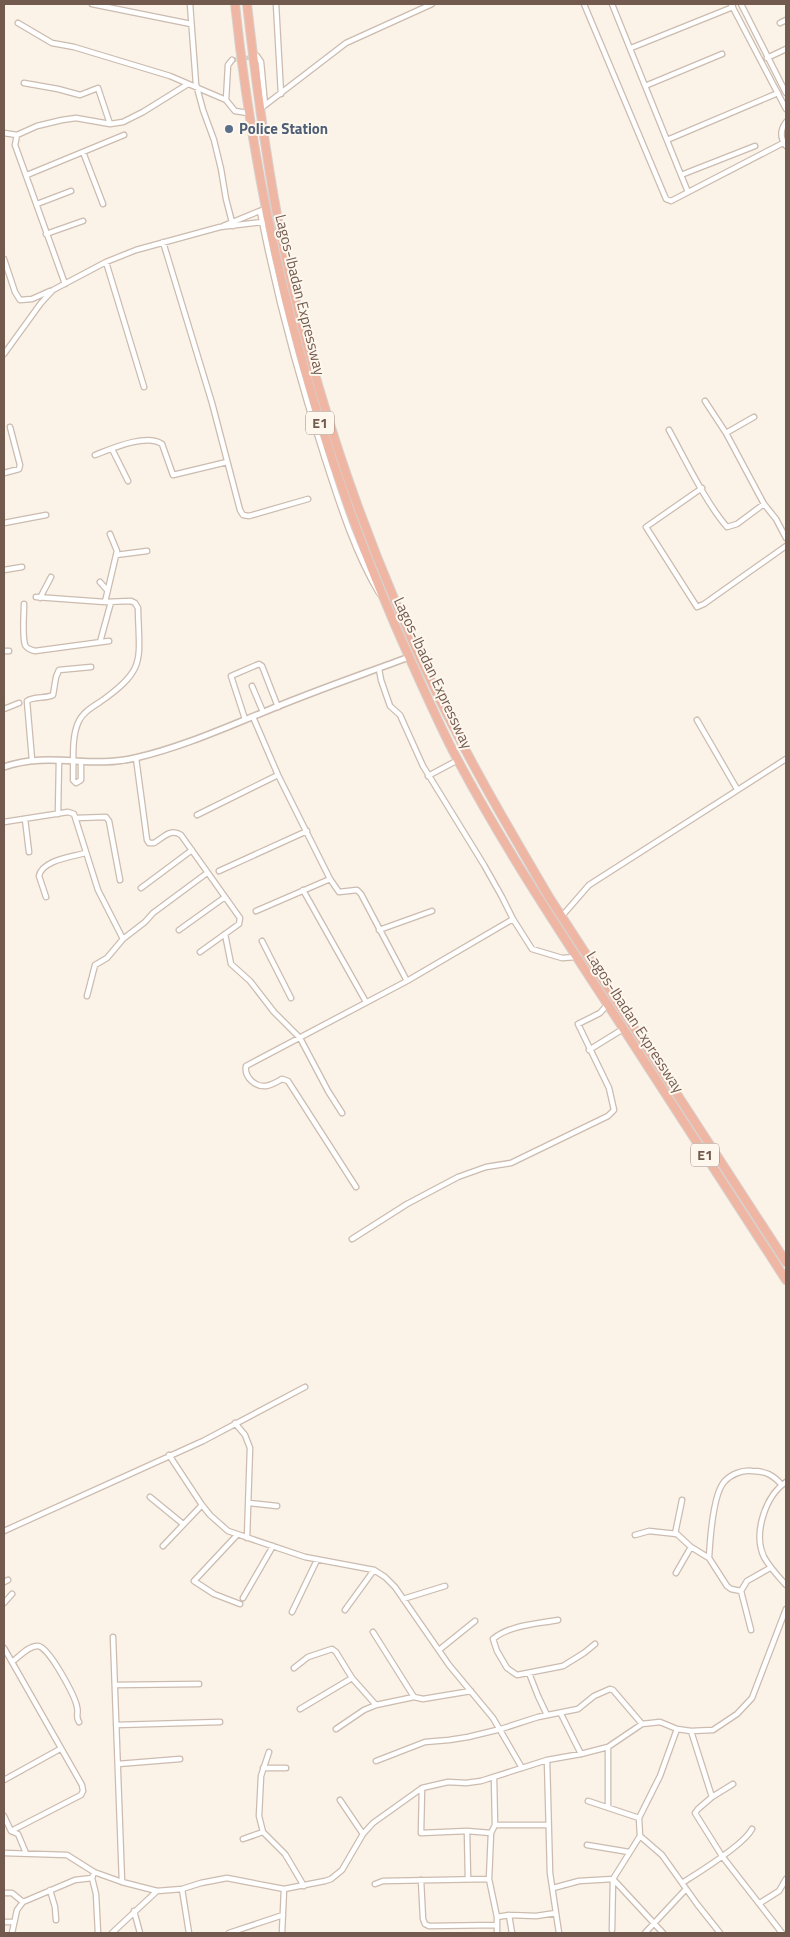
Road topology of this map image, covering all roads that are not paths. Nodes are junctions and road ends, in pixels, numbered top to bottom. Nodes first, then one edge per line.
1 (92, 4) edge
2 (190, 4) edge
3 (235, 4) edge
4 (248, 4) edge
5 (276, 4) edge
6 (432, 4) edge
7 (584, 4) edge
8 (612, 4) edge
9 (741, 4) edge
10 (732, 5) edge
11 (786, 20) edge
12 (18, 23) dead end
13 (191, 24) junction
14 (780, 24) dead end
15 (631, 48) junction
16 (786, 49) edge
17 (722, 54) dead end
18 (257, 56) dead end
19 (768, 57) junction
20 (232, 60) dead end
21 (761, 60) junction
22 (24, 83) dead end
23 (188, 84) junction
24 (645, 86) junction
25 (197, 88) junction
26 (778, 93) junction
27 (786, 93) edge
28 (280, 94) junction
29 (226, 100) junction
30 (262, 107) junction
31 (786, 110) edge
32 (248, 112) junction
33 (786, 122) edge
34 (110, 124) junction
35 (4, 133) edge
36 (17, 135) junction
37 (124, 135) dead end
38 (667, 140) junction
39 (785, 145) edge
40 (755, 146) dead end
41 (82, 152) junction
42 (27, 175) junction
43 (681, 175) junction
44 (71, 191) dead end
45 (688, 192) junction
46 (37, 204) junction
47 (103, 204) dead end
48 (262, 210) junction
49 (83, 221) dead end
50 (265, 222) junction
51 (233, 223) junction
52 (46, 234) junction
53 (163, 242) junction
54 (4, 259) edge
55 (106, 262) junction
56 (64, 284) junction
57 (53, 290) junction
58 (4, 354) edge
59 (144, 387) dead end
60 (705, 401) dead end
61 (754, 416) dead end
62 (10, 427) dead end
63 (669, 430) dead end
64 (726, 433) junction
65 (112, 449) junction
66 (95, 455) dead end
67 (227, 462) junction
68 (4, 473) edge
69 (128, 481) dead end
70 (702, 488) junction
71 (308, 499) dead end
72 (764, 504) junction
73 (46, 514) dead end
74 (4, 522) edge
75 (110, 534) dead end
76 (786, 538) edge
77 (786, 546) edge
78 (147, 551) dead end
79 (116, 555) junction
80 (22, 567) dead end
81 (4, 570) edge
82 (51, 577) dead end
83 (100, 582) dead end
84 (108, 590) junction
85 (105, 602) junction
86 (111, 602) junction
87 (24, 604) dead end
88 (109, 641) dead end
89 (100, 642) junction
90 (408, 658) junction
91 (91, 667) dead end
92 (379, 669) junction
93 (252, 686) dead end
94 (19, 703) dead end
95 (278, 707) junction
96 (4, 709) edge
97 (262, 712) junction
98 (253, 717) junction
99 (245, 719) junction
100 (697, 720) dead end
101 (136, 758) junction
102 (786, 759) edge
103 (32, 760) junction
104 (59, 760) junction
105 (458, 760) junction
106 (74, 761) junction
107 (81, 761) junction
108 (4, 767) edge
109 (278, 775) junction
110 (428, 776) junction
111 (737, 789) junction
112 (58, 814) junction
113 (197, 815) dead end
114 (76, 818) junction
115 (25, 819) junction
116 (4, 822) edge
117 (307, 831) junction
118 (192, 850) junction
119 (29, 852) dead end
120 (85, 853) junction
121 (219, 871) dead end
122 (207, 872) junction
123 (330, 879) junction
124 (120, 880) dead end
125 (141, 888) dead end
126 (302, 890) junction
127 (46, 896) dead end
128 (225, 897) junction
129 (256, 911) dead end
130 (432, 911) dead end
131 (562, 916) junction
132 (513, 919) junction
133 (179, 930) dead end
134 (379, 930) junction
135 (225, 934) junction
136 (124, 939) junction
137 (262, 940) dead end
138 (200, 952) dead end
139 (576, 957) junction
140 (407, 981) junction
141 (87, 996) dead end
142 (291, 998) dead end
143 (366, 1002) junction
144 (607, 1005) junction
145 (624, 1029) junction
146 (300, 1038) junction
147 (589, 1050) junction
148 (342, 1113) dead end
149 (356, 1187) dead end
150 (352, 1240) dead end
151 (786, 1262) edge
152 (786, 1280) edge
153 (305, 1387) dead end
154 (235, 1424) junction
155 (169, 1455) junction
156 (784, 1484) edge
157 (150, 1497) dead end
158 (682, 1500) dead end
159 (248, 1503) junction
160 (202, 1505) junction
161 (277, 1506) dead end
162 (183, 1524) junction
163 (4, 1531) edge
164 (676, 1534) junction
165 (237, 1535) junction
166 (635, 1535) dead end
167 (247, 1538) junction
168 (163, 1546) dead end
169 (273, 1546) junction
170 (691, 1546) junction
171 (709, 1558) junction
172 (317, 1560) junction
173 (770, 1568) junction
174 (374, 1570) junction
175 (676, 1573) dead end
176 (786, 1585) edge
177 (445, 1586) dead end
178 (740, 1591) junction
179 (12, 1594) dead end
180 (243, 1598) dead end
181 (403, 1599) junction
182 (4, 1603) edge
183 (240, 1604) dead end
184 (786, 1609) edge
185 (345, 1610) dead end
186 (292, 1612) dead end
187 (558, 1620) dead end
188 (475, 1621) dead end
189 (751, 1630) dead end
190 (373, 1632) dead end
191 (113, 1636) dead end
192 (595, 1644) dead end
193 (4, 1648) edge
194 (439, 1650) junction
195 (12, 1662) junction
196 (294, 1668) dead end
197 (529, 1673) junction
198 (352, 1678) junction
199 (199, 1684) dead end
200 (115, 1685) junction
201 (471, 1691) junction
202 (414, 1697) junction
203 (376, 1705) junction
204 (300, 1709) dead end
205 (560, 1714) junction
206 (547, 1715) junction
207 (79, 1722) dead end
208 (220, 1722) dead end
209 (642, 1724) junction
210 (116, 1725) junction
211 (336, 1729) dead end
212 (501, 1729) junction
213 (677, 1729) junction
214 (691, 1731) junction
215 (608, 1747) junction
216 (60, 1749) junction
217 (269, 1752) dead end
218 (581, 1754) junction
219 (180, 1759) dead end
220 (547, 1760) junction
221 (376, 1761) dead end
222 (118, 1764) junction
223 (263, 1768) junction
224 (286, 1768) dead end
225 (522, 1768) junction
226 (494, 1778) junction
227 (4, 1780) edge
228 (734, 1784) dead end
229 (422, 1788) junction
230 (712, 1797) junction
231 (340, 1800) dead end
232 (588, 1800) dead end
233 (608, 1806) junction
234 (4, 1816) edge
235 (639, 1818) junction
236 (496, 1825) junction
237 (548, 1825) junction
238 (752, 1829) dead end
239 (12, 1831) junction
240 (263, 1832) junction
241 (466, 1832) junction
242 (491, 1833) junction
243 (363, 1834) junction
244 (640, 1836) junction
245 (243, 1839) dead end
246 (587, 1845) dead end
247 (629, 1852) junction
248 (4, 1853) edge
249 (26, 1853) junction
250 (722, 1856) junction
251 (94, 1872) junction
252 (92, 1878) junction
253 (468, 1879) junction
254 (489, 1879) junction
255 (613, 1879) junction
256 (786, 1879) edge
257 (421, 1880) junction
258 (122, 1882) junction
259 (682, 1883) junction
260 (375, 1884) dead end
261 (304, 1886) junction
262 (552, 1888) junction
263 (182, 1889) junction
264 (284, 1889) junction
265 (686, 1889) junction
266 (50, 1890) junction
267 (157, 1891) junction
268 (4, 1893) edge
269 (23, 1902) junction
270 (760, 1903) junction
271 (134, 1911) junction
272 (556, 1913) junction
273 (283, 1915) junction
274 (509, 1915) junction
275 (497, 1917) junction
276 (56, 1920) dead end
277 (4, 1922) edge
278 (14, 1922) junction
279 (653, 1924) junction
280 (497, 1926) junction
281 (612, 1930) dead end
282 (12, 1933) edge
283 (98, 1933) edge
284 (112, 1933) edge
285 (140, 1933) edge
286 (189, 1933) edge
287 (229, 1933) edge
288 (282, 1933) edge
289 (497, 1933) edge
290 (512, 1933) edge
291 (559, 1933) edge
292 (645, 1933) edge
293 (663, 1933) edge
294 (720, 1933) edge
295 (782, 1933) edge

1 - 13 street
2 - 13 street
3 - 32 highway, Lagos-Ibadan Expressway / E1
4 - 30 highway, Lagos-Ibadan Expressway / E1
5 - 28 street
6 - 28 street
7 - 45 street
8 - 15 street
9 - 19 street
10 - 15 street
10 - 21 street
11 - 14 street
12 - 23 street
13 - 25 street
15 - 24 street
16 - 19 street
17 - 24 street
18 - 30 street
19 - 21 street
19 - 27 street
20 - 29 street
21 - 26 street
22 - 34 street
23 - 25 street
23 - 34 street
24 - 38 street
25 - 29 street
25 - 51 street
26 - 31 street
26 - 38 street
28 - 30 street
29 - 32 street
30 - 131 highway, Lagos-Ibadan Expressway / E1
32 - 48 highway, Lagos-Ibadan Expressway / E1
33 - 39 street
34 - 36 street
35 - 36 street
36 - 42 street
37 - 41 street
38 - 43 street
39 - 45 street
40 - 43 street
41 - 42 street
41 - 47 street
42 - 46 street
43 - 45 street
44 - 46 street
46 - 52 street
48 - 50 highway, Lagos-Ibadan Expressway / E1
48 - 51 street
49 - 52 street
50 - 51 street
50 - 90 highway, Lagos-Ibadan Expressway / E1
51 - 53 street
52 - 56 street
53 - 55 street
53 - 67 street
54 - 57 street
55 - 56 street
55 - 59 street
56 - 57 street
57 - 58 street
60 - 64 street
61 - 64 street
62 - 68 street
63 - 70 street
64 - 72 street
65 - 66 street
65 - 67 street
65 - 69 street
67 - 71 street
70 - 72 street
70 - 77 street
72 - 76 street
73 - 74 street
75 - 79 street
78 - 79 street
79 - 84 street
80 - 81 street
82 - 85 street
83 - 84 street
84 - 85 street
85 - 86 street
86 - 89 street
86 - 106 street
87 - 89 street
88 - 89 street
90 - 92 street
90 - 105 highway, Lagos-Ibadan Expressway / E1
91 - 103 street
92 - 95 street
92 - 110 street
93 - 97 street
94 - 96 street
95 - 97 street
95 - 99 street
97 - 98 street
98 - 99 street
98 - 109 street
99 - 101 street
100 - 111 street
101 - 107 street
101 - 118 street
102 - 111 street
103 - 104 street
103 - 108 street
104 - 106 street
104 - 112 street
105 - 110 street
105 - 139 highway, Lagos-Ibadan Expressway / E1
106 - 107 street
106 - 107 street
109 - 113 street
109 - 117 street
110 - 132 street
111 - 131 street
112 - 114 street
112 - 115 street
114 - 120 street
114 - 124 street
115 - 116 street
115 - 119 street
117 - 121 street
117 - 123 street
118 - 122 street
118 - 125 street
120 - 127 street
120 - 136 street
122 - 128 street
122 - 136 street
123 - 126 street
123 - 134 street
126 - 129 street
126 - 143 street
128 - 133 street
128 - 135 street
130 - 134 street
131 - 151 highway, Lagos-Ibadan Expressway / E1
132 - 139 street
132 - 140 street
134 - 140 street
135 - 138 street
135 - 146 street
136 - 141 street
137 - 142 street
139 - 144 highway, Lagos-Ibadan Expressway / E1
140 - 143 street
143 - 146 street
144 - 145 highway, Lagos-Ibadan Expressway / E1
144 - 147 street
145 - 147 street
145 - 152 highway, Lagos-Ibadan Expressway / E1
146 - 148 street
146 - 149 street
147 - 150 street
153 - 154 street
154 - 155 street
154 - 159 street
155 - 160 street
155 - 163 street
156 - 171 street
156 - 173 street
157 - 162 street
158 - 164 street
159 - 161 street
159 - 167 street
160 - 162 street
160 - 165 street
162 - 168 street
164 - 166 street
164 - 170 street
165 - 167 street
165 - 183 street
167 - 169 street
169 - 172 street
169 - 180 street
170 - 171 street
170 - 175 street
171 - 178 street
172 - 174 street
172 - 186 street
173 - 176 street
173 - 178 street
174 - 181 street
174 - 185 street
177 - 181 street
178 - 189 street
179 - 182 street
181 - 194 street
184 - 214 street
187 - 197 street
188 - 194 street
190 - 202 street
191 - 200 street
192 - 197 street
193 - 195 street
194 - 201 street
195 - 207 street
195 - 216 street
196 - 198 street
197 - 206 street
198 - 203 street
198 - 204 street
199 - 200 street
200 - 210 street
201 - 202 street
201 - 212 street
202 - 203 street
203 - 211 street
205 - 206 street
205 - 209 street
205 - 218 street
206 - 212 street
208 - 210 street
209 - 213 street
209 - 215 street
210 - 222 street
212 - 221 street
212 - 225 street
213 - 214 street
213 - 235 street
214 - 230 street
215 - 218 street
215 - 233 street
216 - 227 street
216 - 239 street
217 - 223 street
218 - 220 street
219 - 222 street
220 - 225 street
220 - 237 street
222 - 258 street
223 - 224 street
223 - 240 street
225 - 226 street
226 - 229 street
226 - 236 street
228 - 230 street
229 - 241 street
229 - 243 street
230 - 250 street
231 - 243 street
232 - 233 street
233 - 235 street
234 - 239 street
235 - 244 street
236 - 237 street
236 - 242 street
237 - 262 street
238 - 250 street
239 - 249 street
240 - 245 street
240 - 261 street
241 - 242 street
241 - 253 street
242 - 254 street
243 - 261 street
244 - 247 street
244 - 259 street
246 - 247 street
247 - 255 street
248 - 249 street
249 - 251 street
250 - 259 street
250 - 270 street
251 - 252 street
251 - 258 street
252 - 266 street
252 - 283 street
253 - 254 street
253 - 257 street
254 - 275 street
255 - 262 street
255 - 279 street
255 - 281 street
256 - 270 street
257 - 260 street
257 - 280 street
258 - 267 street
259 - 265 street
261 - 264 street
262 - 272 street
263 - 264 street
263 - 267 street
263 - 286 street
264 - 273 street
265 - 279 street
265 - 294 street
266 - 269 street
266 - 276 street
267 - 271 street
268 - 269 street
269 - 278 street
270 - 295 street
271 - 284 street
271 - 285 street
272 - 274 street
272 - 291 street
273 - 287 street
273 - 288 street
274 - 275 street
274 - 290 street
275 - 280 street
277 - 278 street
278 - 282 street
279 - 292 street
279 - 293 street
280 - 289 street

